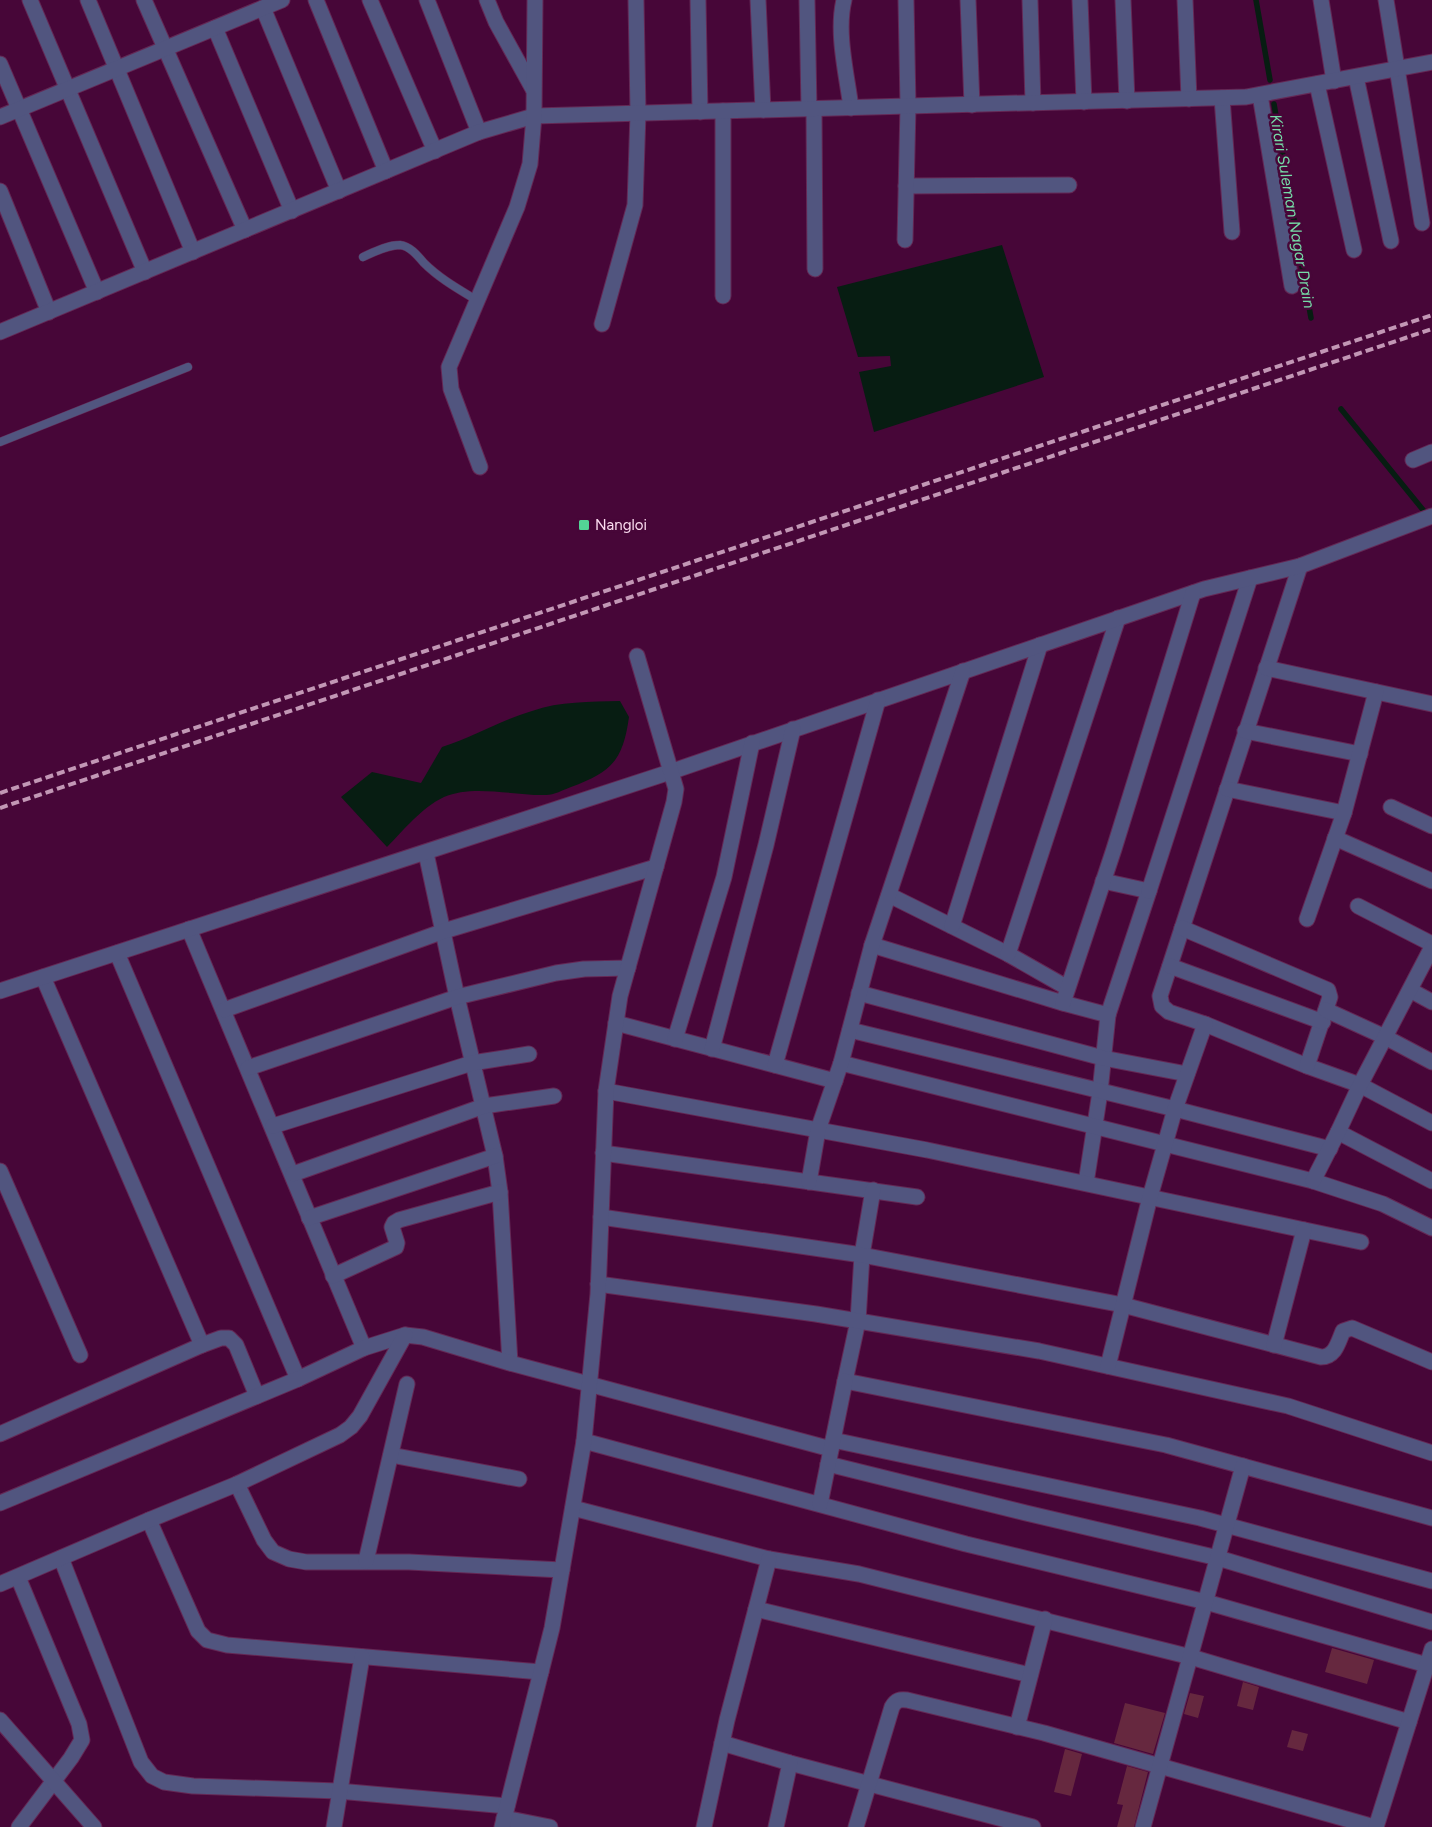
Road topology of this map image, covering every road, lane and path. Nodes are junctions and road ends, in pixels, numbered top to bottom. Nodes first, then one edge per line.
1 (30, 0) edge
2 (88, 0) edge
3 (144, 0) edge
4 (282, 0) edge
5 (316, 0) edge
6 (370, 0) edge
7 (427, 0) edge
8 (486, 0) edge
9 (535, 0) edge
10 (636, 0) edge
11 (698, 0) edge
12 (758, 0) edge
13 (807, 0) edge
14 (844, 0) edge
15 (906, 0) edge
16 (968, 0) edge
17 (1030, 0) edge
18 (1080, 0) edge
19 (1123, 0) edge
20 (1185, 0) edge
21 (1321, 0) edge
22 (1386, 0) edge
23 (263, 8) junction
24 (215, 28) junction
25 (165, 49) junction
26 (1432, 62) edge
27 (0, 64) edge
28 (117, 69) junction
29 (1397, 69) junction
30 (1356, 76) junction
31 (1334, 81) junction
32 (1317, 84) junction
33 (67, 89) junction
34 (534, 90) junction
35 (1260, 95) junction
36 (1222, 98) junction
37 (1189, 99) junction
38 (1126, 100) junction
39 (1084, 102) junction
40 (1033, 103) junction
41 (972, 105) junction
42 (908, 106) junction
43 (851, 108) junction
44 (811, 109) junction
45 (18, 110) junction
46 (762, 110) junction
47 (723, 111) junction
48 (700, 112) junction
49 (638, 113) junction
50 (534, 116) junction
51 (0, 117) edge
52 (479, 132) junction
53 (436, 150) junction
54 (386, 171) junction
55 (1069, 185) dead end
56 (906, 186) junction
57 (0, 191) edge
58 (339, 191) junction
59 (292, 211) junction
60 (1422, 223) dead end
61 (245, 230) junction
62 (1232, 232) dead end
63 (905, 240) dead end
64 (1391, 241) dead end
65 (1354, 250) dead end
66 (193, 252) junction
67 (363, 257) dead end
68 (815, 268) dead end
69 (145, 272) junction
70 (1292, 286) dead end
71 (97, 292) junction
72 (723, 296) dead end
73 (478, 301) junction
74 (49, 312) junction
75 (602, 324) dead end
76 (0, 331) edge
77 (188, 367) dead end
78 (0, 442) edge
79 (1432, 452) edge
80 (1413, 460) dead end
81 (480, 467) dead end
82 (1426, 518) edge
83 (1300, 566) junction
84 (1250, 578) junction
85 (1193, 593) junction
86 (1118, 618) junction
87 (1040, 645) junction
88 (637, 656) dead end
89 (1266, 668) junction
90 (963, 671) junction
91 (1376, 692) junction
92 (878, 700) junction
93 (1432, 704) edge
94 (793, 729) junction
95 (1245, 731) junction
96 (752, 743) junction
97 (1360, 754) junction
98 (670, 772) junction
99 (1227, 789) junction
100 (1391, 807) dead end
101 (1344, 814) junction
102 (1432, 826) edge
103 (1334, 838) junction
104 (426, 852) junction
105 (656, 867) junction
106 (1103, 881) junction
107 (1432, 881) edge
108 (1149, 891) junction
109 (889, 895) junction
110 (1358, 906) dead end
111 (1307, 920) dead end
112 (952, 926) junction
113 (1182, 928) junction
114 (189, 930) junction
115 (444, 931) junction
116 (872, 945) junction
117 (1432, 945) edge
118 (117, 953) junction
119 (1008, 954) junction
120 (1170, 966) junction
121 (628, 968) junction
122 (43, 977) junction
123 (1066, 987) junction
124 (1410, 990) junction
125 (0, 991) edge
126 (859, 993) junction
127 (457, 997) junction
128 (1432, 1002) edge
129 (1062, 1003) junction
130 (224, 1010) junction
131 (1108, 1015) junction
132 (1325, 1016) junction
133 (616, 1023) junction
134 (1205, 1024) junction
135 (850, 1030) junction
136 (1385, 1037) junction
137 (674, 1039) junction
138 (712, 1049) junction
139 (528, 1054) dead end
140 (1103, 1058) junction
141 (1432, 1062) edge
142 (472, 1063) junction
143 (841, 1064) junction
144 (774, 1065) junction
145 (1306, 1066) junction
146 (248, 1068) junction
147 (1187, 1074) junction
148 (835, 1081) junction
149 (1360, 1084) junction
150 (606, 1091) junction
151 (1100, 1092) junction
152 (554, 1096) dead end
153 (484, 1106) junction
154 (1175, 1109) junction
155 (1432, 1123) edge
156 (273, 1126) junction
157 (1094, 1128) junction
158 (818, 1130) junction
159 (1338, 1132) junction
160 (1165, 1145) junction
161 (1330, 1149) junction
162 (603, 1153) junction
163 (495, 1156) junction
164 (0, 1171) edge
165 (292, 1174) junction
166 (1313, 1181) junction
167 (1432, 1181) edge
168 (809, 1182) junction
169 (1086, 1183) junction
170 (873, 1190) junction
171 (500, 1192) junction
172 (918, 1197) dead end
173 (1150, 1197) junction
174 (601, 1217) junction
175 (309, 1218) junction
176 (1432, 1228) edge
177 (1304, 1230) junction
178 (1361, 1242) dead end
179 (862, 1255) junction
180 (333, 1276) junction
181 (598, 1284) junction
182 (1123, 1305) junction
183 (858, 1321) junction
184 (405, 1335) junction
185 (202, 1345) junction
186 (1274, 1345) junction
187 (364, 1348) junction
188 (80, 1354) dead end
189 (1432, 1362) edge
190 (510, 1363) junction
191 (1108, 1366) junction
192 (298, 1379) junction
193 (845, 1381) junction
194 (407, 1384) dead end
195 (590, 1384) junction
196 (257, 1396) junction
197 (0, 1434) edge
198 (584, 1441) junction
199 (831, 1451) junction
200 (1432, 1452) edge
201 (392, 1455) junction
202 (1244, 1466) junction
203 (519, 1479) dead end
204 (237, 1484) junction
205 (0, 1503) edge
206 (820, 1504) junction
207 (573, 1508) junction
208 (1432, 1518) edge
209 (149, 1520) junction
210 (1227, 1526) junction
211 (61, 1558) junction
212 (1218, 1558) junction
213 (769, 1559) junction
214 (366, 1562) junction
215 (562, 1570) junction
216 (18, 1577) junction
217 (1432, 1580) edge
218 (0, 1584) edge
219 (1206, 1602) junction
220 (756, 1608) junction
221 (1045, 1619) junction
222 (1432, 1622) edge
223 (1432, 1648) edge
224 (362, 1657) junction
225 (1191, 1657) junction
226 (1427, 1665) junction
227 (541, 1672) junction
228 (1030, 1675) junction
229 (0, 1720) edge
230 (1408, 1722) junction
231 (1017, 1727) junction
232 (722, 1743) junction
233 (790, 1763) junction
234 (1160, 1767) junction
235 (52, 1780) junction
236 (869, 1784) junction
237 (338, 1791) junction
238 (504, 1817) edge
239 (18, 1827) edge
240 (94, 1827) edge
241 (334, 1827) edge
242 (550, 1827) edge
243 (704, 1827) edge
244 (776, 1827) edge
245 (856, 1827) edge
246 (1033, 1827) edge
247 (1144, 1827) edge
248 (1375, 1827) edge

1 - 33 street
2 - 28 street
3 - 25 street
4 - 23 street
5 - 54 street
6 - 53 street
7 - 52 street
8 - 34 street
9 - 34 street
10 - 49 street
11 - 48 street
12 - 46 street
13 - 44 street
14 - 43 street
15 - 42 street
16 - 41 street
17 - 40 street
18 - 39 street
19 - 38 street
20 - 37 street
21 - 31 street
22 - 29 street
23 - 24 street
23 - 58 street
24 - 25 street
24 - 59 street
25 - 28 street
25 - 61 street
26 - 29 street
27 - 45 street
28 - 33 street
28 - 66 street
29 - 30 street
29 - 60 street
30 - 31 street
30 - 64 street
31 - 32 street
32 - 35 street
32 - 65 street
33 - 45 street
33 - 69 street
34 - 50 street
35 - 36 street
35 - 70 street
36 - 37 street
36 - 62 street
37 - 38 street
38 - 39 street
39 - 40 street
40 - 41 street
41 - 42 street
42 - 43 street
42 - 56 street
43 - 44 street
44 - 46 street
44 - 68 street
45 - 51 street
45 - 71 street
46 - 47 street
47 - 48 street
47 - 72 street
48 - 49 street
49 - 50 street
49 - 75 street
50 - 52 street
50 - 73 street
52 - 53 street
53 - 54 street
54 - 58 street
55 - 56 street
56 - 63 street
57 - 74 street
58 - 59 street
59 - 61 street
61 - 66 street
66 - 69 street
67 - 73 lane
69 - 71 street
71 - 74 street
73 - 81 street
74 - 76 street
77 - 78 lane
79 - 80 street
82 - 83 street
83 - 84 street
83 - 89 street
84 - 85 street
84 - 108 street
85 - 86 street
85 - 106 street
86 - 87 street
86 - 119 street
87 - 90 street
87 - 112 street
88 - 98 street
89 - 91 street
89 - 95 street
90 - 92 street
90 - 109 street
91 - 93 street
91 - 97 street
92 - 94 street
92 - 144 street
94 - 96 street
94 - 138 street
95 - 97 street
95 - 99 street
96 - 98 street
96 - 137 street
97 - 101 street
98 - 104 street
98 - 105 street
99 - 101 street
99 - 113 street
100 - 102 street
101 - 103 street
103 - 107 street
103 - 111 street
104 - 114 street
104 - 115 street
105 - 115 street
105 - 121 street
106 - 108 street
106 - 123 street
108 - 131 street
109 - 112 street
109 - 116 street
110 - 117 street
112 - 119 street
113 - 120 street
113 - 132 street
114 - 118 street
114 - 130 street
115 - 127 street
115 - 130 street
116 - 126 street
116 - 129 street
117 - 124 street
118 - 122 street
118 - 192 street
119 - 123 street
120 - 132 street
120 - 134 street
121 - 127 street
121 - 133 street
122 - 125 street
122 - 185 street
123 - 129 street
124 - 128 street
124 - 136 street
126 - 135 street
126 - 140 street
127 - 142 street
127 - 146 street
129 - 131 street
130 - 146 street
131 - 140 street
132 - 136 street
132 - 145 street
133 - 137 street
133 - 150 street
134 - 145 street
134 - 147 street
135 - 143 street
135 - 151 street
136 - 141 street
136 - 149 street
137 - 138 street
138 - 144 street
139 - 142 street
140 - 147 street
140 - 151 street
142 - 153 street
142 - 156 street
143 - 148 street
143 - 157 street
144 - 148 street
145 - 149 street
146 - 156 street
147 - 154 street
148 - 158 street
149 - 155 street
149 - 159 street
150 - 158 street
150 - 162 street
151 - 154 street
151 - 157 street
152 - 153 street
153 - 163 street
153 - 165 street
154 - 160 street
154 - 161 street
156 - 165 street
157 - 160 street
157 - 169 street
158 - 168 street
158 - 169 street
159 - 161 street
159 - 167 street
160 - 166 street
160 - 173 street
161 - 166 street
162 - 168 street
162 - 174 street
163 - 171 street
163 - 175 street
164 - 188 street
165 - 175 street
166 - 176 street
168 - 170 street
169 - 173 street
170 - 172 street
170 - 179 street
171 - 180 street
171 - 190 street
173 - 177 street
173 - 182 street
174 - 179 street
174 - 181 street
175 - 180 street
177 - 178 street
177 - 186 street
179 - 182 street
179 - 183 street
180 - 187 street
181 - 183 street
181 - 195 street
182 - 186 street
182 - 191 street
183 - 191 street
183 - 193 street
184 - 187 street
184 - 190 street
184 - 204 street
185 - 196 street
185 - 197 street
186 - 189 street
187 - 192 street
190 - 195 street
191 - 200 street
192 - 196 street
193 - 199 street
193 - 202 street
194 - 201 street
195 - 198 street
195 - 199 street
196 - 205 street
198 - 206 street
198 - 207 street
199 - 206 street
199 - 210 street
199 - 212 street
201 - 203 street
201 - 214 street
202 - 208 street
202 - 210 street
204 - 209 street
204 - 214 street
206 - 219 street
207 - 213 street
207 - 215 street
209 - 211 street
209 - 224 street
210 - 212 street
210 - 217 street
211 - 216 street
211 - 237 street
212 - 219 street
212 - 222 street
213 - 220 street
213 - 221 street
214 - 215 street
215 - 227 street
216 - 218 street
216 - 235 street
219 - 225 street
219 - 226 street
220 - 228 street
220 - 232 street
221 - 225 street
221 - 228 street
223 - 226 street
224 - 227 street
224 - 237 street
225 - 230 street
225 - 234 street
226 - 230 street
227 - 238 street
228 - 231 street
229 - 235 street
230 - 248 street
231 - 234 street
231 - 236 street
232 - 233 street
232 - 243 street
233 - 236 street
233 - 244 street
234 - 247 street
234 - 248 street
235 - 239 street
235 - 240 street
236 - 245 street
236 - 246 street
237 - 238 street
237 - 241 street
238 - 242 street

